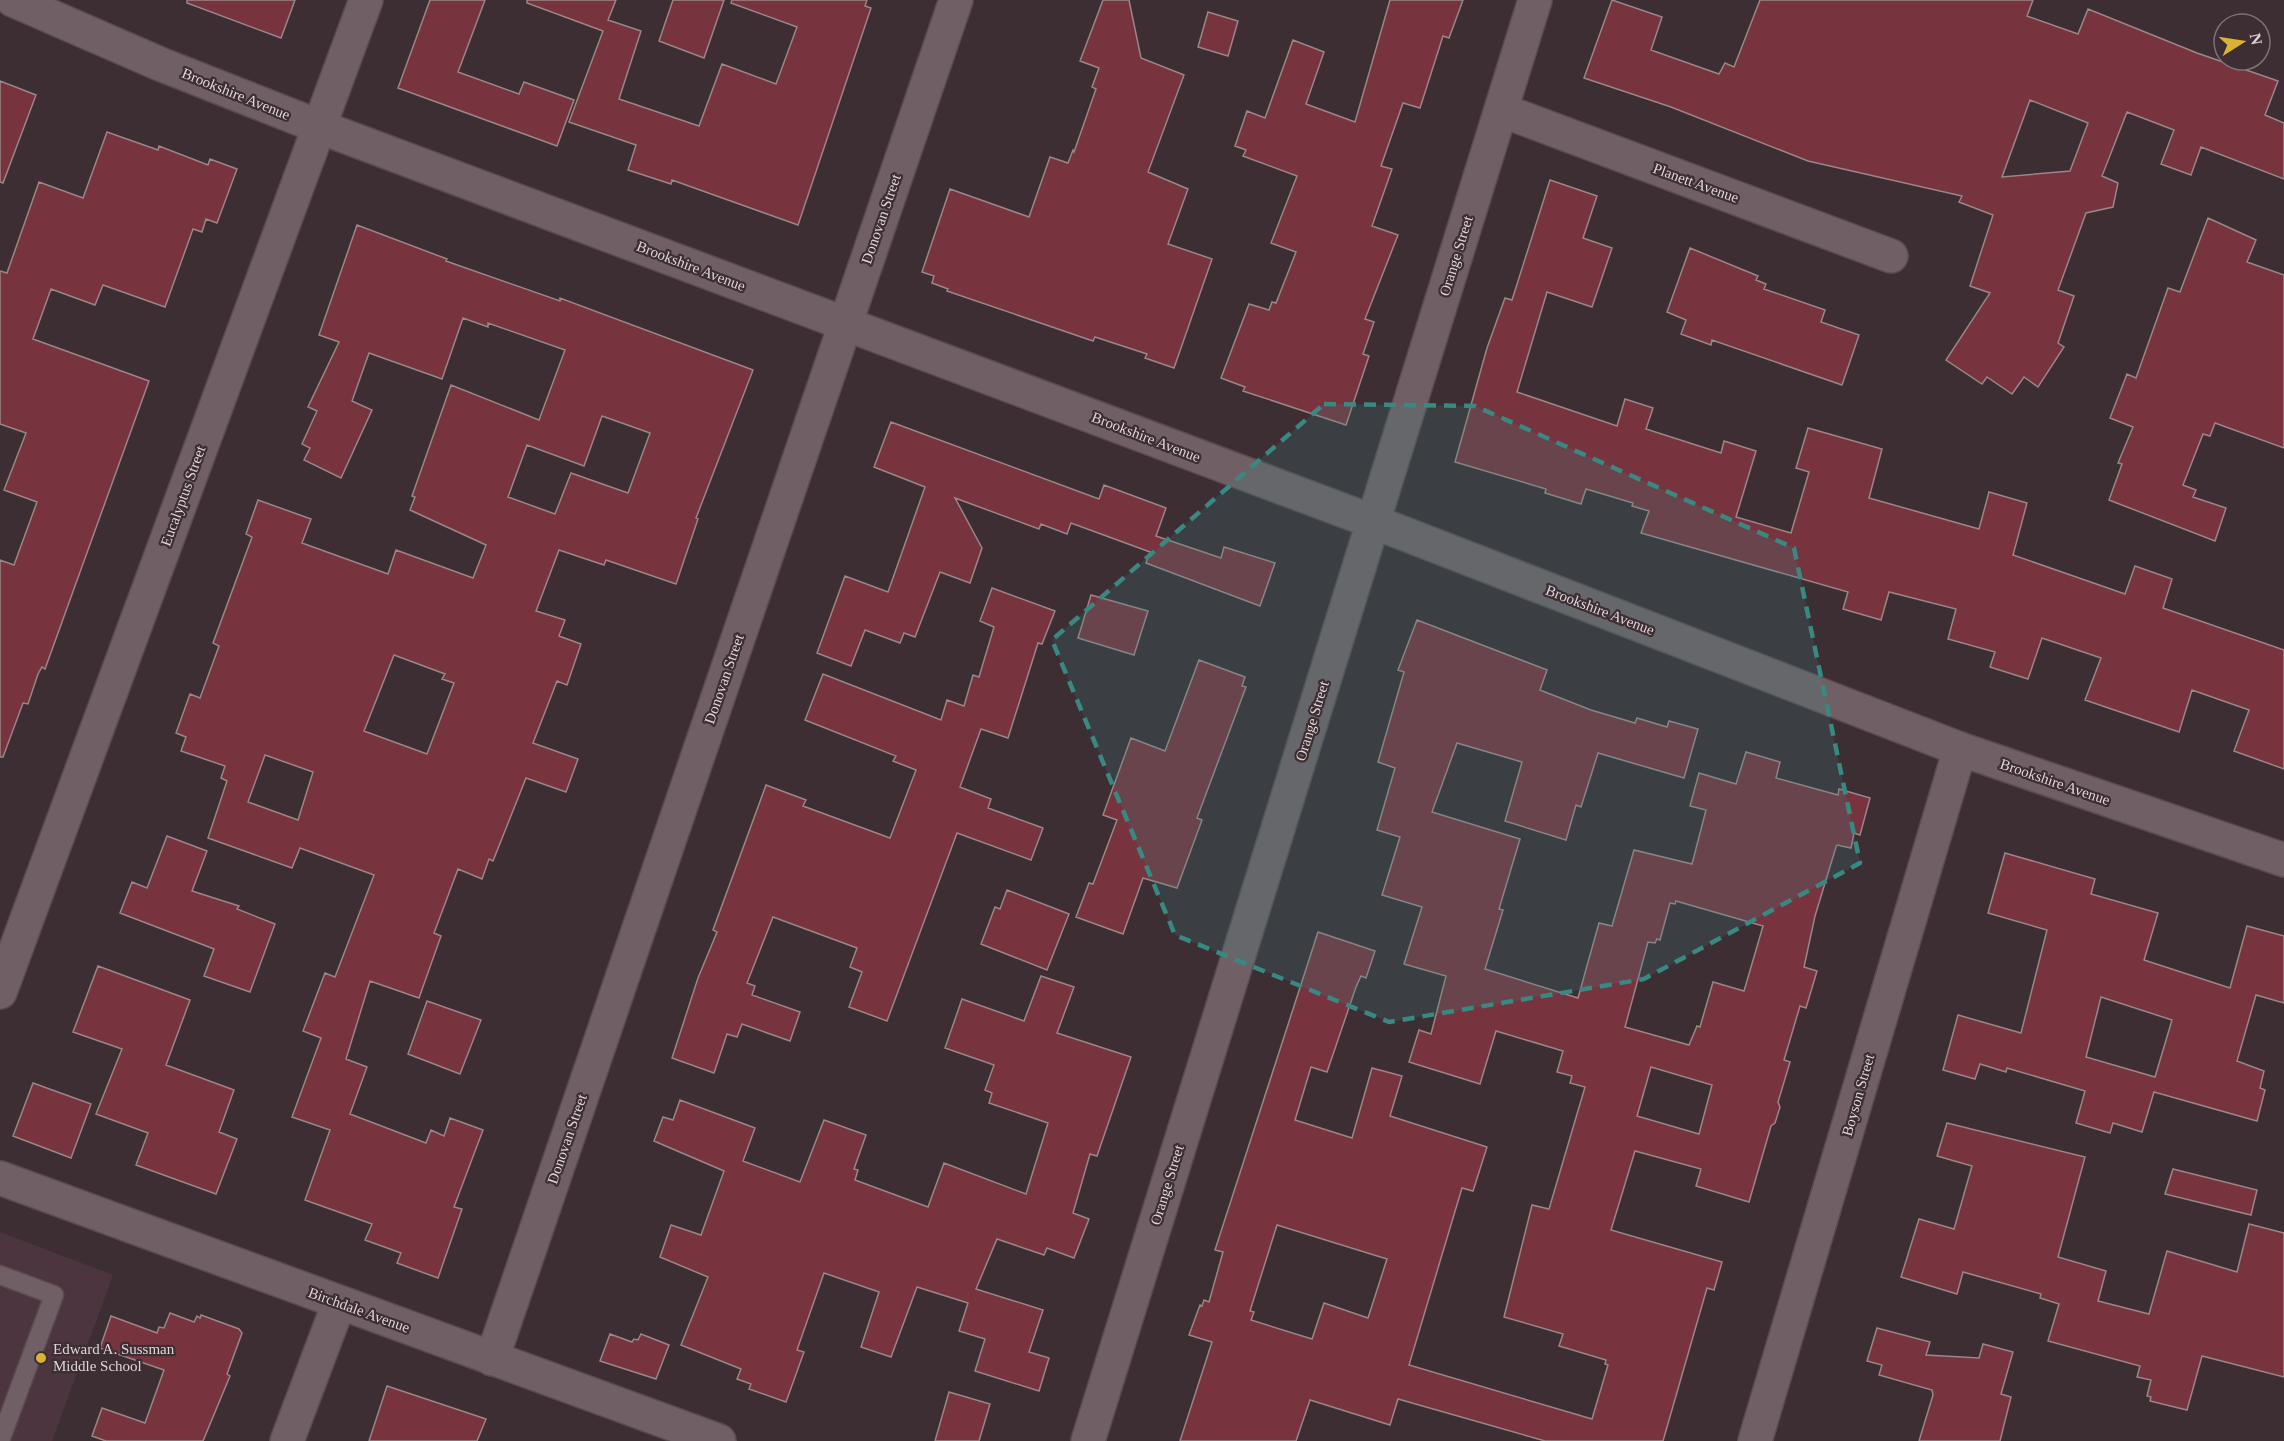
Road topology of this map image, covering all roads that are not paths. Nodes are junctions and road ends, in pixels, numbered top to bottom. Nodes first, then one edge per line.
1 (13, 0) edge
2 (366, 0) edge
3 (956, 0) edge
4 (1535, 0) edge
5 (1500, 110) junction
6 (320, 127) junction
7 (1891, 256) dead end
8 (846, 325) junction
9 (1374, 522) junction
10 (1960, 749) junction
11 (2284, 860) edge
12 (0, 992) edge
13 (0, 1179) edge
14 (0, 1275) edge
15 (339, 1303) junction
16 (492, 1359) junction
17 (0, 1441) edge
18 (287, 1441) edge
19 (719, 1441) edge
20 (1088, 1441) edge
21 (1755, 1441) edge

1 - 6 street, Brookshire Avenue
2 - 6 street, Eucalyptus Street
3 - 8 street, Donovan Street
4 - 5 street, Orange Street
5 - 7 street, Planett Avenue
5 - 9 street, Orange Street
6 - 8 street, Brookshire Avenue
6 - 12 street, Eucalyptus Street
8 - 9 street, Brookshire Avenue
8 - 16 street, Donovan Street
9 - 10 street, Brookshire Avenue
9 - 20 street, Orange Street
10 - 11 street, Brookshire Avenue
10 - 21 street, Boyson Street
13 - 15 street, Birchdale Avenue
14 - 17 lane
15 - 16 street, Birchdale Avenue
15 - 18 street
16 - 19 street, Birchdale Avenue

